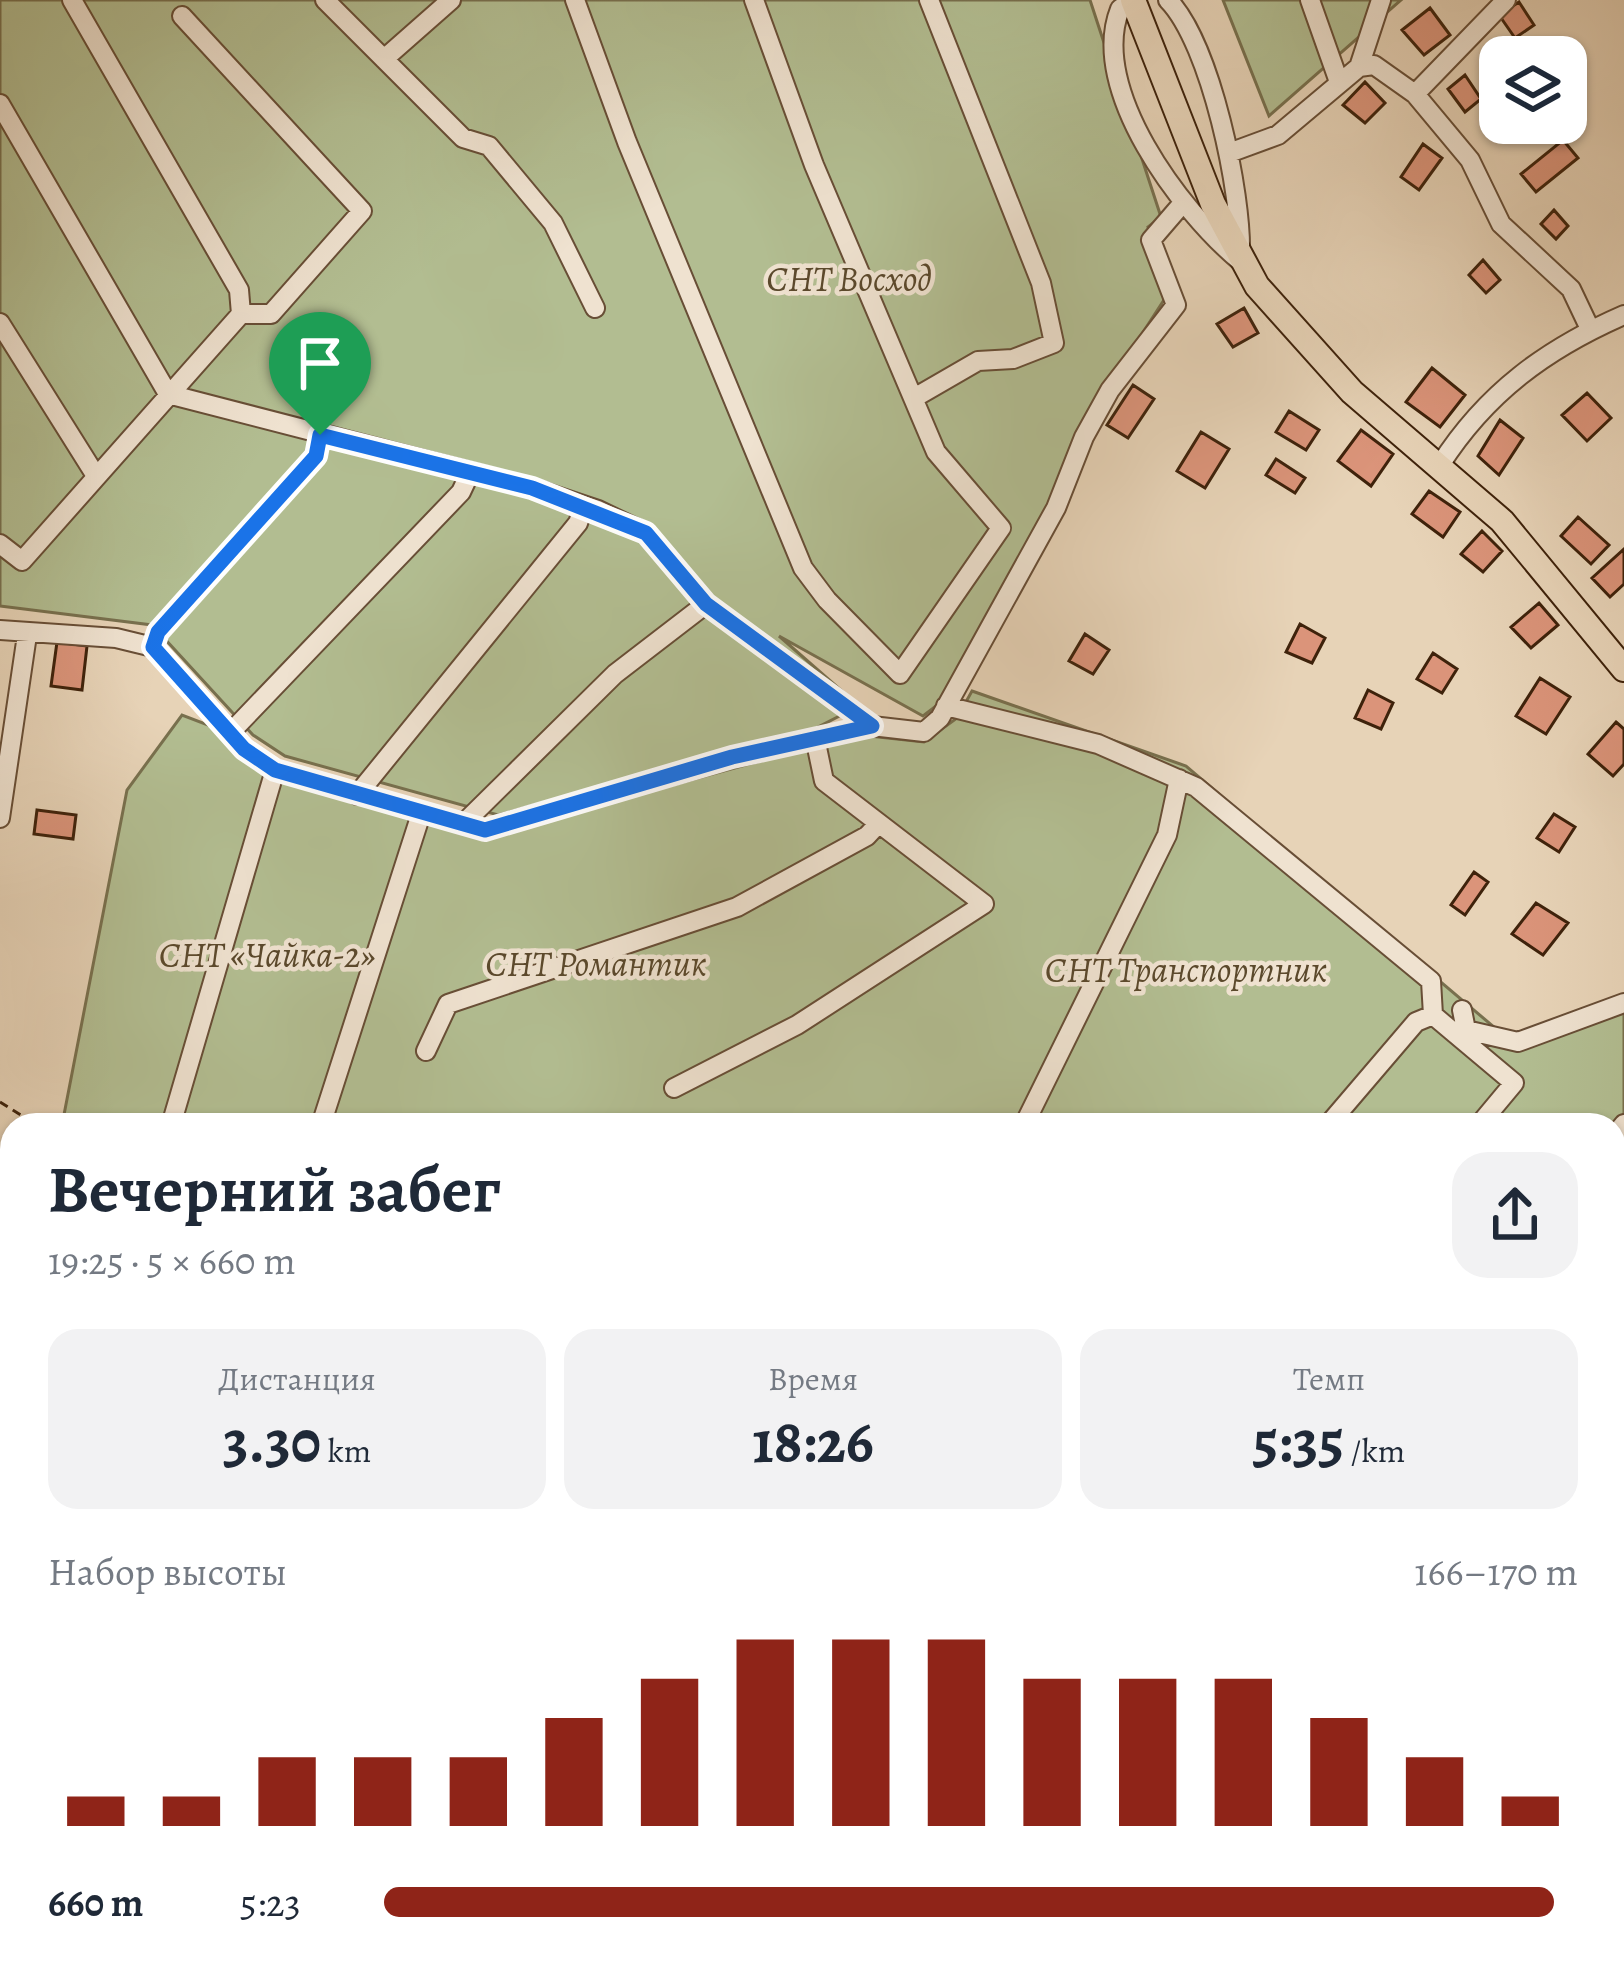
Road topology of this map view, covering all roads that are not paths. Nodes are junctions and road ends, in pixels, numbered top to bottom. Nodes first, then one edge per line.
1 (72, 0) edge
2 (325, 0) edge
3 (451, 0) edge
4 (575, 0) edge
5 (754, 0) edge
6 (929, 0) edge
7 (1132, 0) edge
8 (1168, 0) edge
9 (1310, 0) edge
10 (1382, 0) edge
11 (1506, 0) edge
12 (182, 16) dead end
13 (384, 58) junction
14 (1359, 67) junction
15 (1339, 82) junction
16 (1415, 94) junction
17 (0, 104) edge
18 (1229, 153) junction
19 (1182, 204) junction
20 (1239, 260) junction
21 (595, 308) dead end
22 (241, 314) junction
23 (1624, 315) edge
24 (0, 323) edge
25 (1590, 329) junction
26 (168, 394) junction
27 (914, 398) junction
28 (320, 435) junction
29 (1440, 465) junction
30 (470, 475) junction
31 (96, 476) junction
32 (584, 506) junction
33 (0, 544) edge
34 (706, 604) junction
35 (0, 630) edge
36 (27, 635) junction
37 (153, 647) junction
38 (1624, 669) edge
39 (946, 706) junction
40 (872, 726) junction
41 (230, 733) junction
42 (815, 738) junction
43 (275, 770) junction
44 (1179, 779) junction
45 (357, 795) junction
46 (422, 814) junction
47 (0, 818) edge
48 (879, 823) junction
49 (463, 824) junction
50 (1624, 1003) edge
51 (1462, 1010) dead end
52 (1433, 1015) junction
53 (426, 1052) dead end
54 (674, 1088) dead end
55 (175, 1113) edge
56 (326, 1113) edge
57 (1030, 1113) edge
58 (1338, 1113) edge
59 (1489, 1113) edge

1 - 22 street
2 - 13 street
3 - 13 street
4 - 27 street
5 - 27 street
6 - 27 street
7 - 19 street
7 - 20 main road
8 - 18 street
9 - 15 street
10 - 14 street
11 - 16 street
12 - 22 street
13 - 21 street
14 - 15 street
14 - 16 street
15 - 18 street
16 - 25 street
17 - 26 street
18 - 20 street
19 - 20 street
19 - 39 street
20 - 29 main road
22 - 26 street
23 - 25 street
24 - 31 street
25 - 29 street
26 - 28 street
26 - 31 street
28 - 30 street
28 - 37 street
29 - 38 main road
30 - 32 street
30 - 41 street
31 - 33 street
32 - 34 street
32 - 45 street
34 - 40 street
34 - 49 street
35 - 36 street
36 - 37 street
36 - 47 street
37 - 41 street
39 - 40 street
39 - 44 street
40 - 42 street
41 - 43 street
42 - 48 street
42 - 49 street
43 - 45 street
43 - 55 street
44 - 52 street
44 - 57 street
45 - 46 street
46 - 49 street
46 - 56 street
48 - 53 street
48 - 54 street
50 - 51 street
52 - 58 street
52 - 59 street

